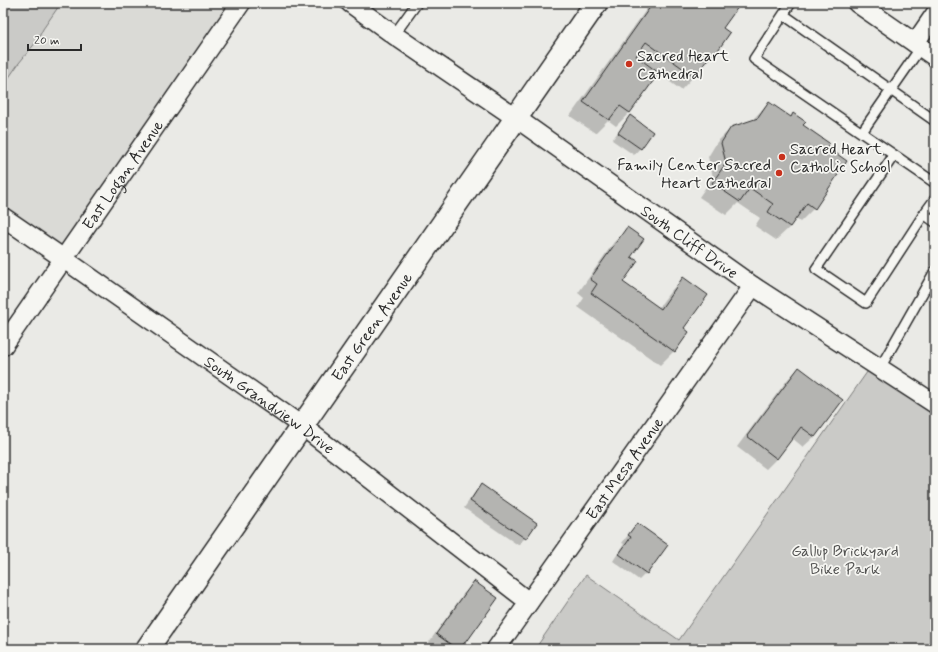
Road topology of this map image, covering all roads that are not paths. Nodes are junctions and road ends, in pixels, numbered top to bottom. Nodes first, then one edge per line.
1 (241, 3) edge
2 (350, 3) edge
3 (417, 3) edge
4 (596, 3) edge
5 (791, 3) edge
6 (857, 3) edge
7 (935, 14) edge
8 (784, 15) junction
9 (394, 35) junction
10 (924, 49) edge
11 (891, 90) junction
12 (516, 118) junction
13 (935, 121) edge
14 (862, 132) junction
15 (894, 155) junction
16 (935, 183) edge
17 (935, 199) edge
18 (924, 214) junction
19 (3, 217) edge
20 (935, 222) edge
21 (64, 259) junction
22 (935, 271) edge
23 (753, 286) junction
24 (3, 346) edge
25 (880, 368) junction
26 (935, 404) edge
27 (302, 426) junction
28 (529, 602) junction
29 (147, 649) edge
30 (496, 649) edge

1 - 21 street, East Logan Avenue
2 - 9 street, South Cliff Drive
3 - 9 lane
4 - 12 street, East Green Avenue
5 - 8 lane
6 - 10 street
7 - 10 street
8 - 11 lane
8 - 14 lane
9 - 12 street, South Cliff Drive
10 - 11 lane
11 - 13 lane
11 - 14 lane
12 - 23 street, South Cliff Drive
12 - 27 street, East Green Avenue
14 - 15 lane
15 - 16 lane
15 - 18 lane
17 - 18 lane
18 - 20 lane
19 - 21 street, South Grandview Drive
21 - 24 street, East Logan Avenue
21 - 27 street, South Grandview Drive
22 - 25 lane
23 - 25 street, South Cliff Drive
23 - 28 street, East Mesa Avenue
25 - 26 street, South Cliff Drive
27 - 28 street, South Grandview Drive
27 - 29 street, East Green Avenue
28 - 30 street, East Mesa Avenue

